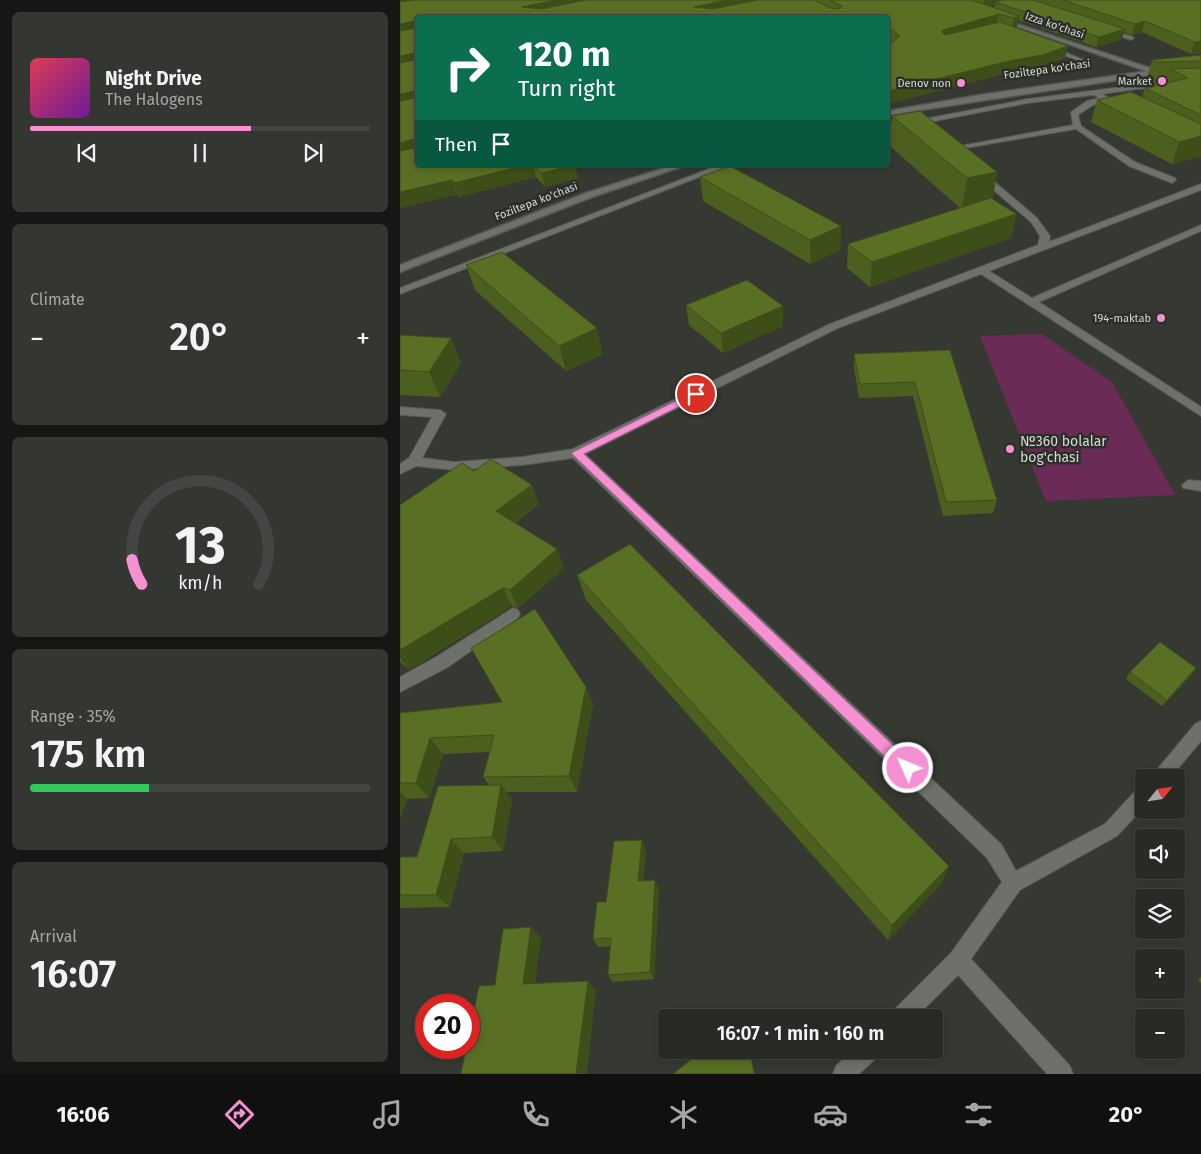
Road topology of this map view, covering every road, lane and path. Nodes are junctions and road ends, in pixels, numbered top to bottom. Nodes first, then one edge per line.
1 (990, 15) edge
2 (1095, 26) edge
3 (1030, 28) junction
4 (1012, 33) edge
5 (1131, 38) edge
6 (1045, 46) edge
7 (1080, 46) junction
8 (1061, 52) junction
9 (1081, 60) dead end
10 (1201, 63) edge
11 (1201, 68) edge
12 (1152, 70) junction
13 (1080, 82) junction
14 (1201, 84) edge
15 (1095, 93) junction
16 (1105, 98) junction
17 (899, 110) junction
18 (1131, 111) edge
19 (890, 112) edge
20 (920, 126) junction
21 (1077, 127) junction
22 (890, 128) edge
23 (949, 150) edge
24 (677, 167) edge
25 (721, 167) edge
26 (975, 171) edge
27 (1172, 180) dead end
28 (1201, 187) edge
29 (1201, 228) edge
30 (1043, 246) junction
31 (400, 269) edge
32 (980, 269) junction
33 (400, 291) edge
34 (1031, 302) junction
35 (400, 411) edge
36 (1201, 412) edge
37 (576, 453) junction
38 (414, 461) junction
39 (400, 470) edge
40 (513, 614) dead end
41 (400, 685) edge
42 (1201, 729) edge
43 (1166, 769) edge
44 (1135, 804) edge
45 (1013, 883) junction
46 (958, 960) junction
47 (909, 1009) edge
48 (859, 1059) edge
49 (844, 1074) edge
50 (1062, 1074) edge

1 - 3 street, Izza ko'chasi
2 - 5 lane
3 - 4 lane
3 - 7 street, Izza ko'chasi
6 - 8 lane
7 - 8 lane
7 - 12 street, Izza ko'chasi
8 - 9 lane
10 - 12 street, Foziltepa ko'chasi
11 - 12 street, Foziltepa ko'chasi
12 - 13 street, Foziltepa ko'chasi
12 - 17 street, Foziltepa ko'chasi
13 - 15 lane
13 - 17 street, Foziltepa ko'chasi
14 - 15 lane
15 - 16 lane
15 - 20 lane
16 - 18 lane
16 - 21 lane
17 - 19 street, Foziltepa ko'chasi
17 - 20 lane
20 - 22 lane
21 - 23 lane
21 - 27 lane
24 - 31 street, Foziltepa ko'chasi
25 - 33 lane
26 - 30 lane
28 - 30 lane
29 - 34 lane
30 - 32 lane
32 - 34 lane
32 - 37 lane
34 - 36 lane
35 - 38 lane
37 - 38 lane
37 - 45 lane
38 - 39 lane
40 - 41 lane
42 - 43 lane
44 - 45 lane
45 - 46 lane
46 - 47 lane
46 - 50 lane
48 - 49 lane

